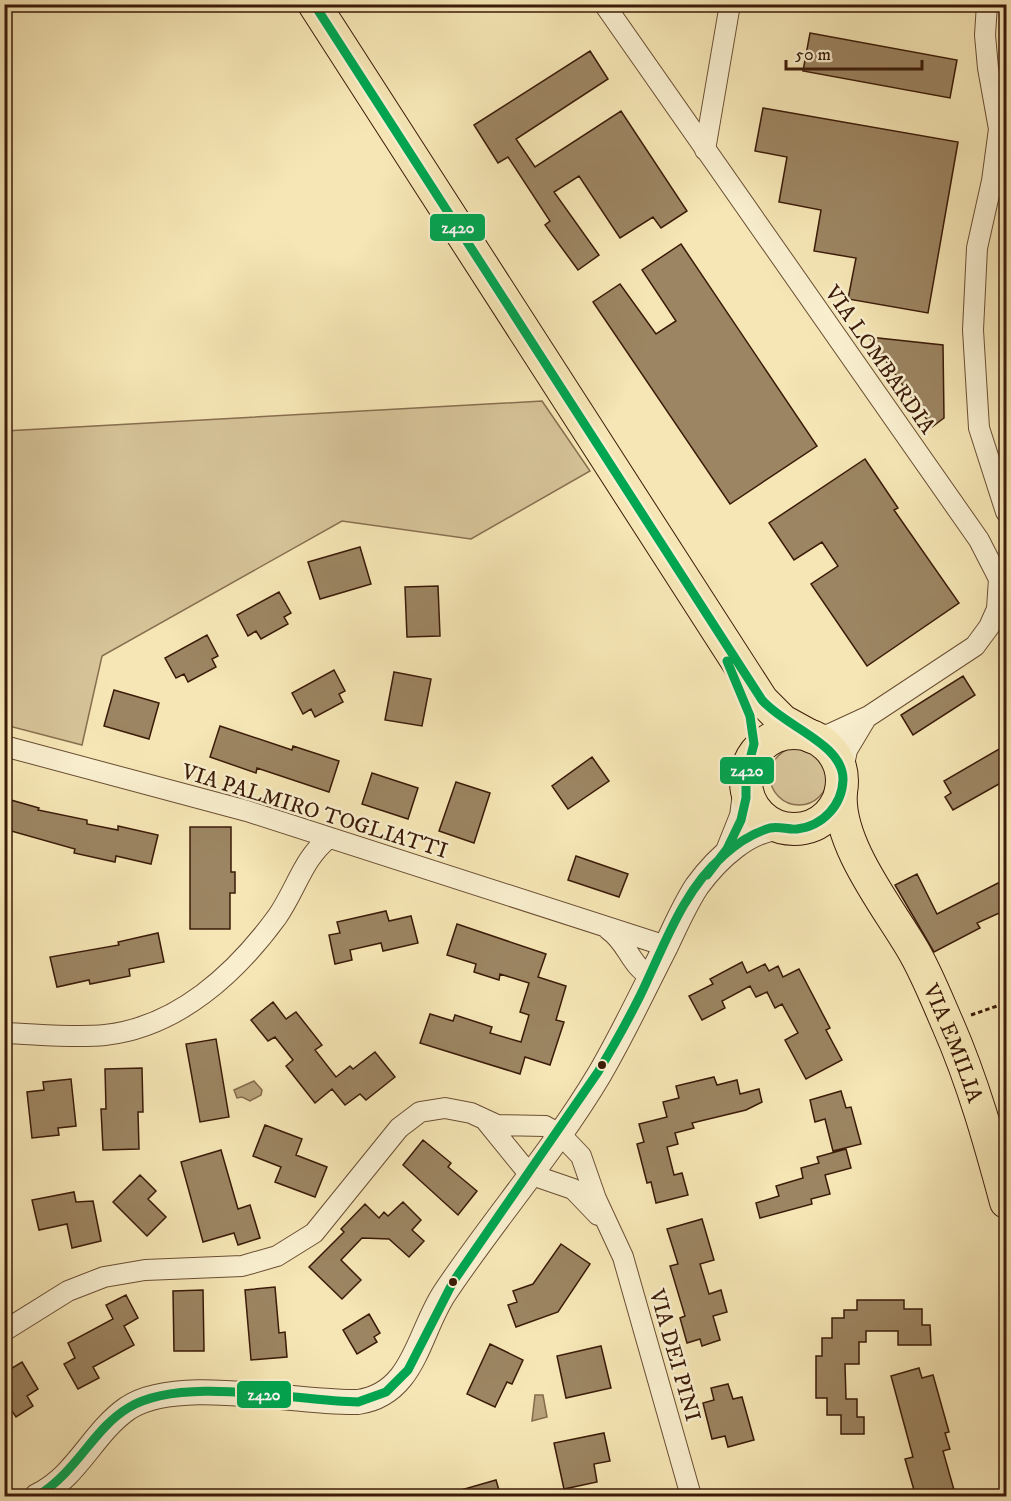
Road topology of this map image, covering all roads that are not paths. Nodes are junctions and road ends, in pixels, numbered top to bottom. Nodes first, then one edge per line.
1 (314, 4) edge
2 (604, 4) edge
3 (730, 4) edge
4 (987, 4) edge
5 (705, 150) junction
6 (1006, 512) edge
7 (1003, 574) edge
8 (709, 618) junction
9 (869, 716) junction
10 (812, 736) junction
11 (4, 746) edge
12 (748, 774) junction
13 (842, 783) junction
14 (786, 828) junction
15 (329, 838) junction
16 (728, 851) junction
17 (878, 894) junction
18 (609, 930) junction
19 (666, 946) junction
20 (650, 976) junction
21 (4, 1033) edge
22 (480, 1117) junction
23 (560, 1134) junction
24 (531, 1174) junction
25 (1006, 1202) edge
26 (609, 1228) junction
27 (4, 1331) edge
28 (38, 1497) edge
29 (691, 1497) edge

1 - 8 main road
2 - 5 street, VIA LOMBARDIA
3 - 5 street
4 - 6 street
5 - 7 street, VIA LOMBARDIA
7 - 9 street, VIA LOMBARDIA
8 - 10 main road
8 - 12 main road
9 - 10 street, VIA LOMBARDIA
9 - 13 street, VIA LOMBARDIA
10 - 12 main road
10 - 13 main road
11 - 15 street, VIA PALMIRO TOGLIATTI
12 - 14 main road
12 - 16 street
13 - 14 main road
13 - 17 main road, VIA EMILIA
14 - 16 street
14 - 17 main road, VIA EMILIA
15 - 18 street, VIA PALMIRO TOGLIATTI
15 - 21 street
16 - 19 street
17 - 25 main road, VIA EMILIA
18 - 19 street, VIA PALMIRO TOGLIATTI
18 - 20 street
19 - 20 street
20 - 23 street
22 - 23 street
22 - 24 street
22 - 27 street
23 - 24 street
23 - 26 street, VIA DEI PINI
24 - 26 street, VIA DEI PINI
24 - 28 street
26 - 29 street, VIA DEI PINI

